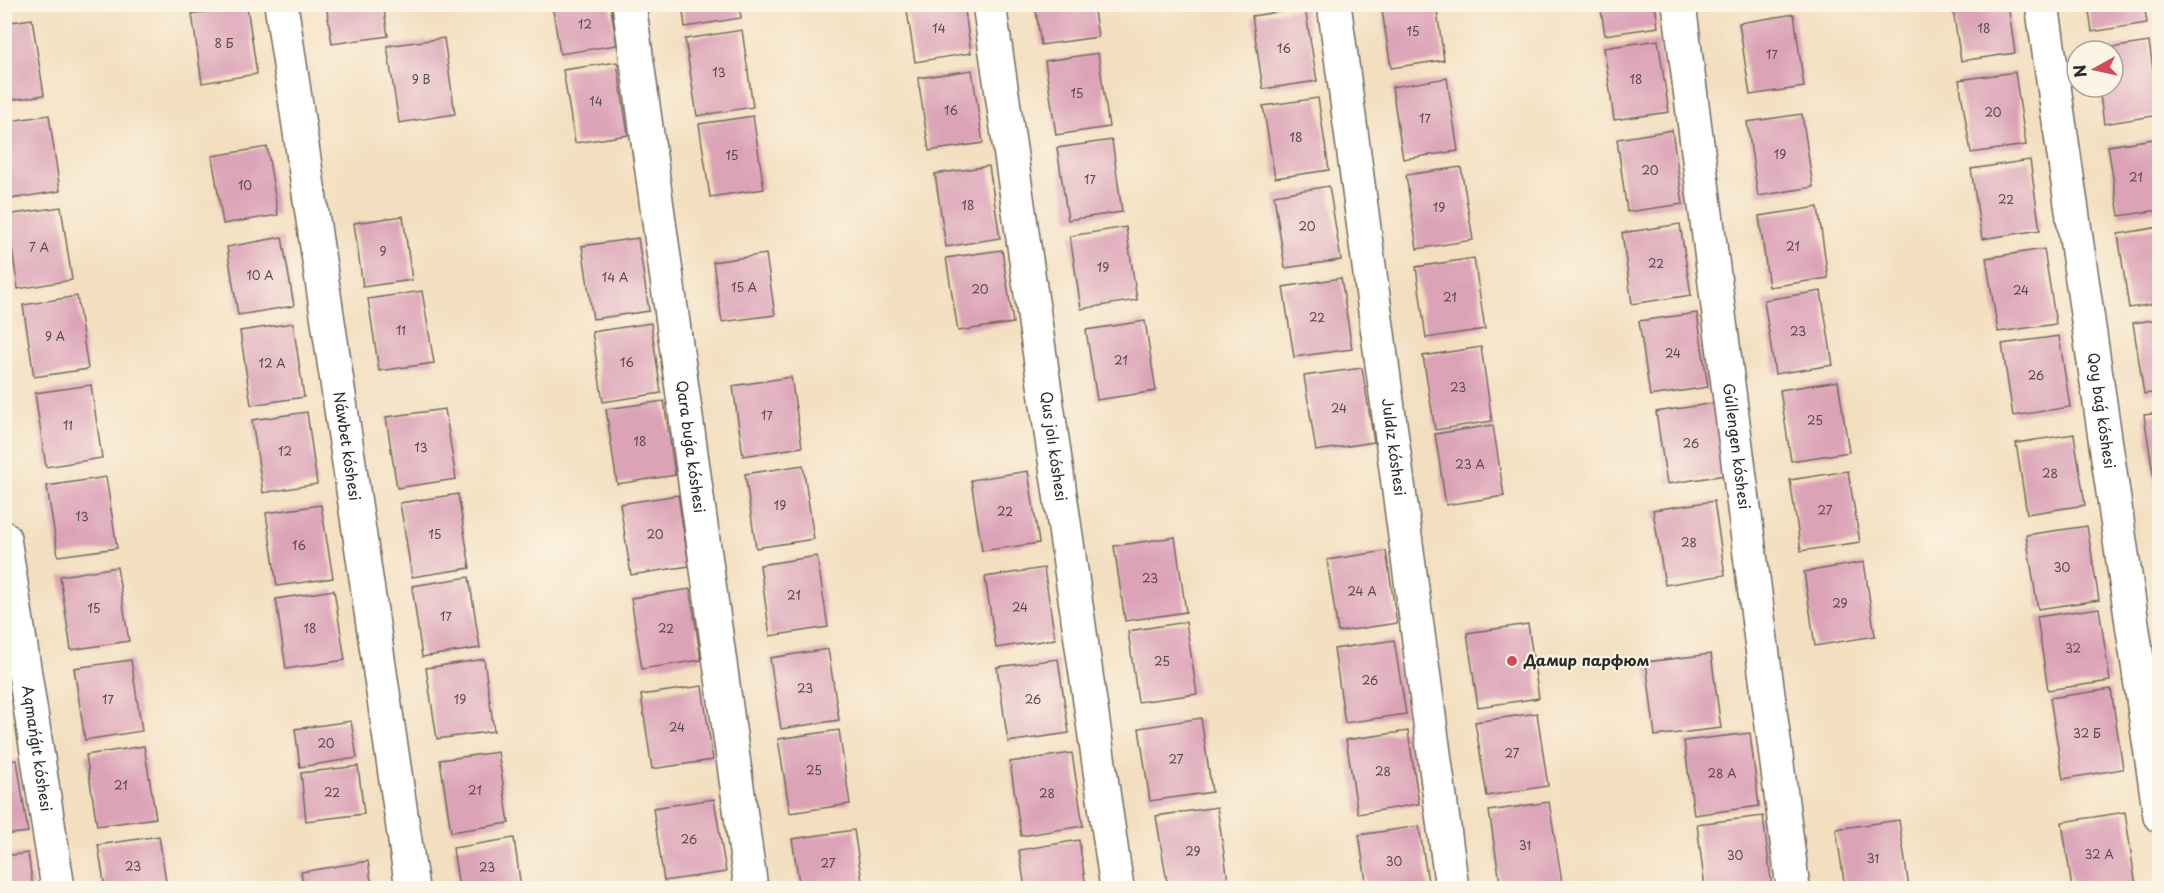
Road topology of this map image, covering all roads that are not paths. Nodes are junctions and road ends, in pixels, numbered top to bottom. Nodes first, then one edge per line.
1 (281, 4) edge
2 (629, 4) edge
3 (988, 4) edge
4 (1334, 4) edge
5 (1679, 4) edge
6 (2042, 4) edge
7 (4, 538) edge
8 (2160, 816) edge
9 (58, 888) edge
10 (412, 888) edge
11 (751, 888) edge
12 (1117, 888) edge
13 (1452, 888) edge
14 (1793, 888) edge

1 - 10 street, Náwbet kóshesi
2 - 11 street, Qara buǵa kóshesi
3 - 12 street, Qus jolı kóshesi
4 - 13 street, Juldız kóshesi
5 - 14 street, Gúllengen kóshesi
6 - 8 street, Qoy baǵ kóshesi
7 - 9 street, Aqmańǵıt kóshesi

